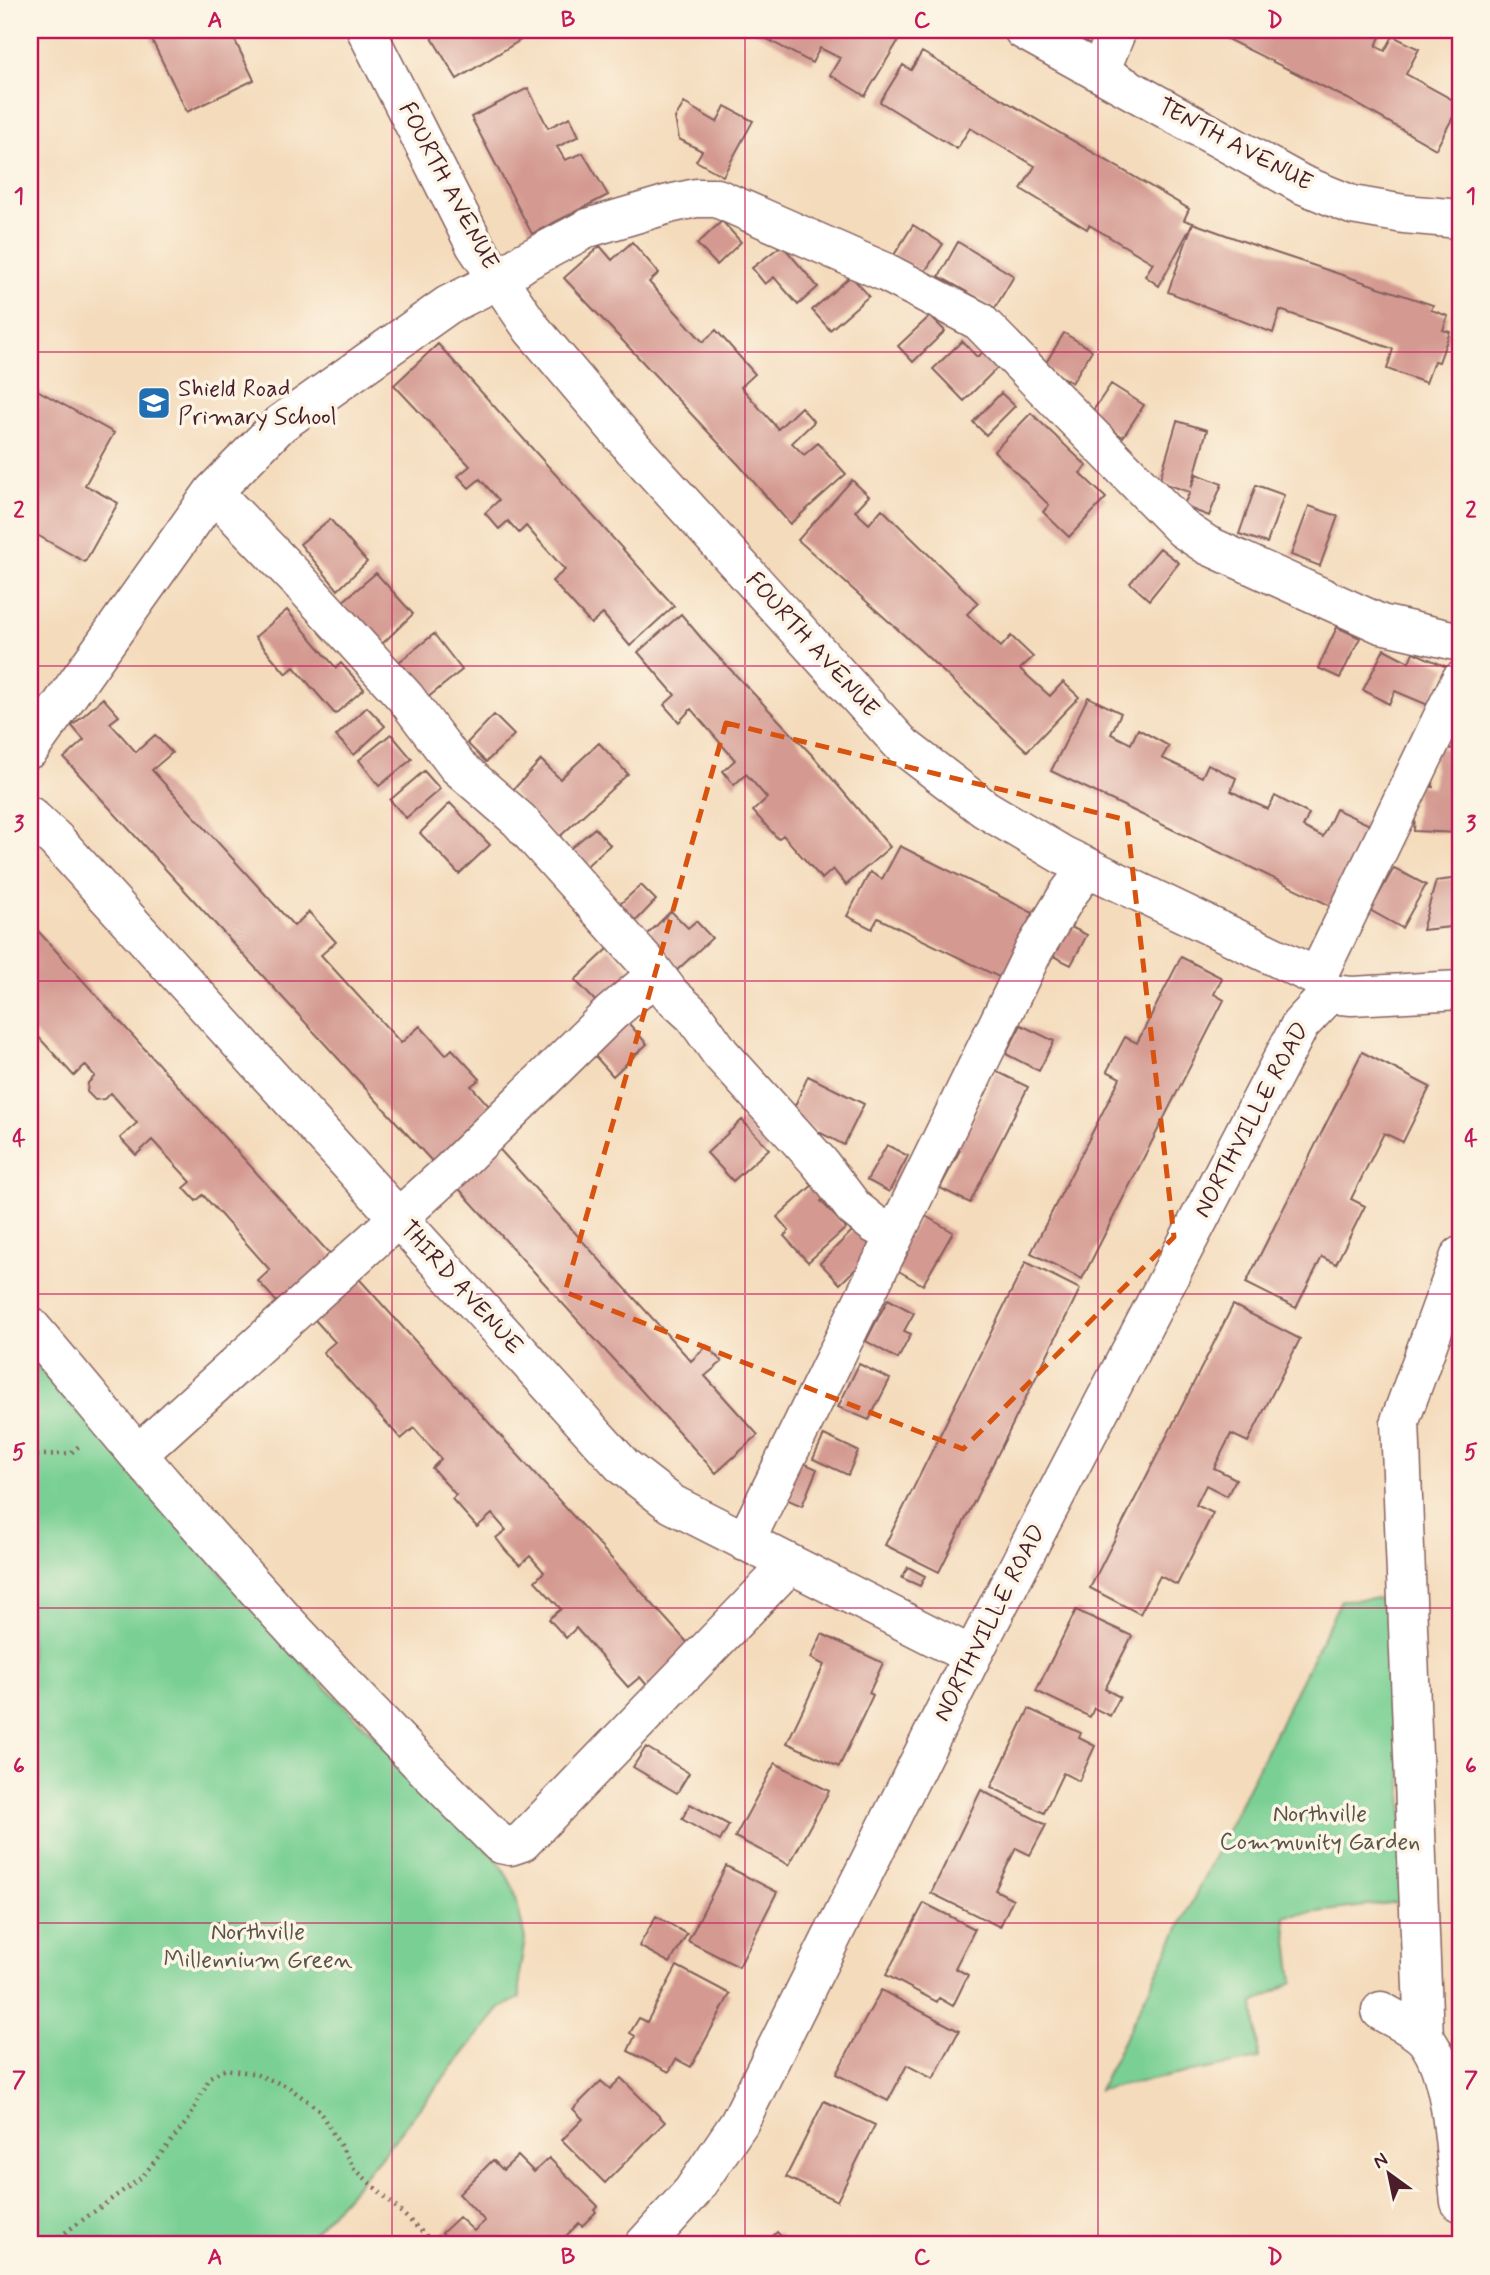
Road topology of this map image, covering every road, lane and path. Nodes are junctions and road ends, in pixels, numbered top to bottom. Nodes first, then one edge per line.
1 (366, 30) edge
2 (1023, 30) edge
3 (1117, 30) edge
4 (1100, 72) junction
5 (1460, 219) edge
6 (498, 280) junction
7 (213, 492) junction
8 (1460, 642) edge
9 (1460, 681) edge
10 (30, 749) edge
11 (30, 816) edge
12 (1088, 867) junction
13 (656, 975) junction
14 (1323, 986) junction
15 (1460, 990) edge
16 (397, 1218) junction
17 (895, 1235) junction
18 (1460, 1256) edge
19 (30, 1326) edge
20 (89, 1438) dead end
21 (138, 1454) junction
22 (30, 1456) edge
23 (745, 1542) junction
24 (789, 1564) junction
25 (972, 1656) junction
26 (1381, 2011) dead end
27 (1424, 2038) junction
28 (1460, 2202) edge
29 (48, 2245) edge
30 (436, 2245) edge
31 (643, 2245) edge

1 - 6 street, FOURTH AVENUE
2 - 4 street, TENTH AVENUE
3 - 4 street
4 - 5 street, TENTH AVENUE
6 - 7 street
6 - 8 street
6 - 12 street, FOURTH AVENUE
7 - 10 street
7 - 13 street
9 - 14 street, NORTHVILLE ROAD
11 - 16 street, THIRD AVENUE
12 - 14 street, FOURTH AVENUE
12 - 17 street
13 - 16 street
13 - 17 street
14 - 15 street, FOURTH AVENUE
14 - 25 street, NORTHVILLE ROAD
16 - 21 street
16 - 23 street, THIRD AVENUE
17 - 23 street
18 - 27 street
19 - 21 street
20 - 22 path
21 - 24 street
23 - 24 street, THIRD AVENUE
24 - 25 street, THIRD AVENUE
25 - 31 street, NORTHVILLE ROAD
26 - 27 street
27 - 28 street
29 - 30 path

